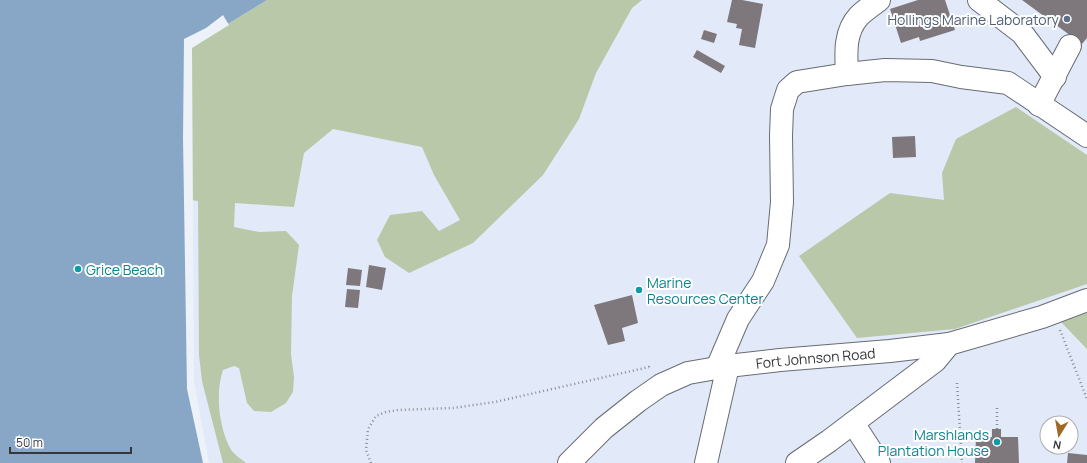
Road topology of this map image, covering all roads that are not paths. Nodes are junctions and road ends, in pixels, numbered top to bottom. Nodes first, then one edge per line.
1 (879, 0) edge
2 (979, 0) edge
3 (1070, 46) dead end
4 (847, 74) junction
5 (1055, 77) junction
6 (1040, 105) junction
7 (1087, 136) edge
8 (1087, 300) edge
9 (949, 344) junction
10 (722, 367) junction
11 (853, 422) junction
12 (569, 463) edge
13 (706, 463) edge
14 (797, 463) edge
15 (879, 463) edge

1 - 4 lane
2 - 5 lane
3 - 5 lane
4 - 6 lane
4 - 10 lane
5 - 6 lane
6 - 7 lane
8 - 9 lane, Fort Johnson Road
9 - 10 lane, Fort Johnson Road
9 - 11 lane
10 - 12 lane, Fort Johnson Road
10 - 13 lane
11 - 14 lane
11 - 15 lane

